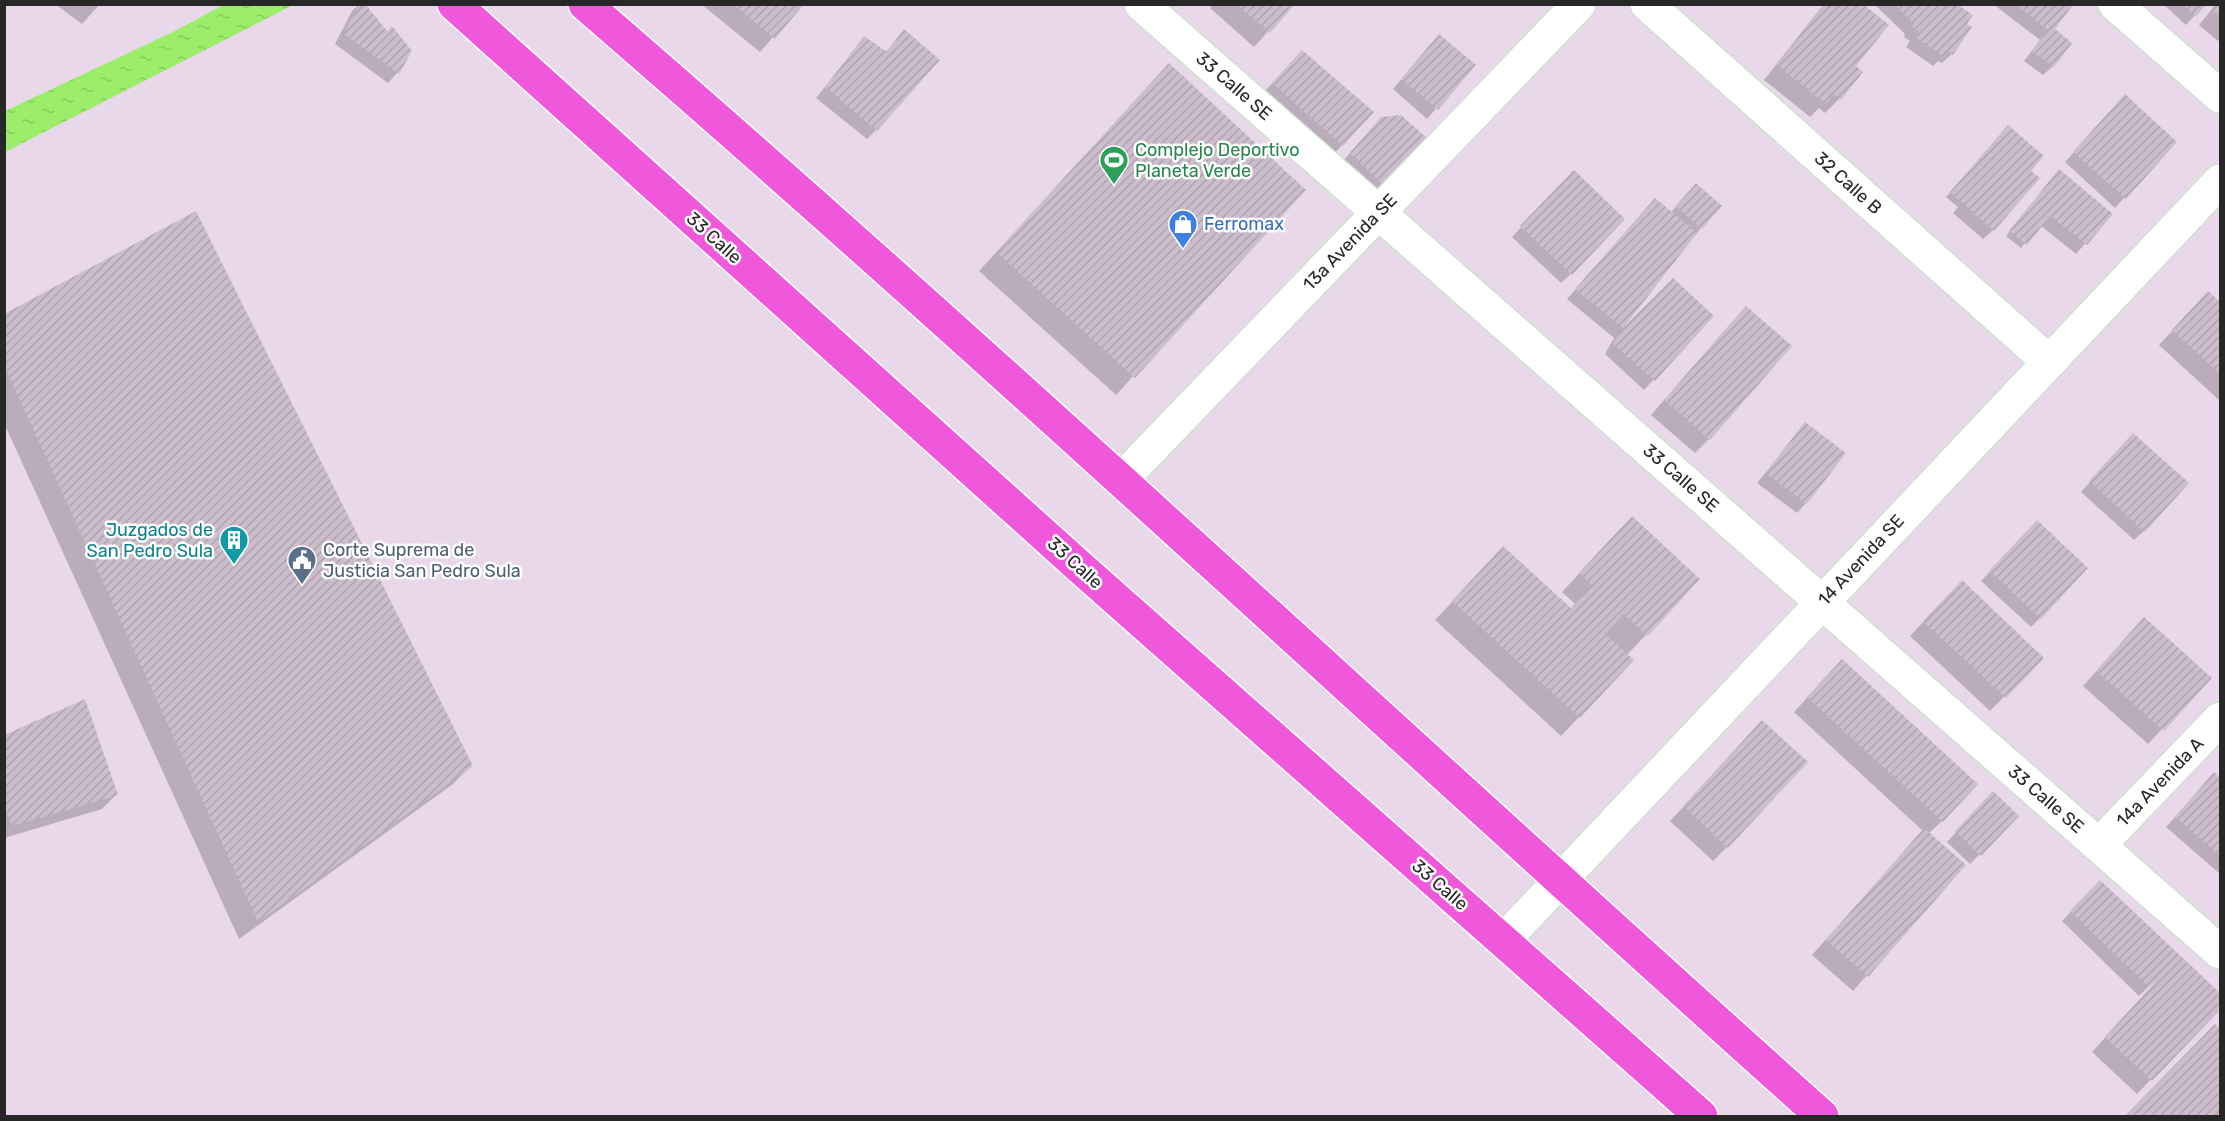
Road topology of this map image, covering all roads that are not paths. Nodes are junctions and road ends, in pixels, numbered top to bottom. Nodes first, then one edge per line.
1 (454, 4) edge
2 (585, 4) edge
3 (1141, 4) edge
4 (1579, 4) edge
5 (1647, 4) edge
6 (2115, 4) edge
7 (2220, 96) edge
8 (2220, 181) edge
9 (1379, 213) junction
10 (2049, 362) junction
11 (1122, 479) junction
12 (1821, 602) junction
13 (2220, 719) edge
14 (2099, 845) junction
15 (1560, 882) junction
16 (1503, 941) junction
17 (2220, 952) edge
18 (1701, 1116) edge
19 (1822, 1116) edge

1 - 16 main road, 33 Calle
2 - 11 main road
3 - 9 street, 33 Calle SE
4 - 9 street, 13a Avenida SE
5 - 10 street, 32 Calle B
6 - 7 street
8 - 10 street, 14 Avenida SE
9 - 11 street, 13a Avenida SE
9 - 12 street, 33 Calle SE
10 - 12 street, 14 Avenida SE
11 - 15 main road
12 - 14 street, 33 Calle SE
12 - 15 street, 14 Avenida SE
13 - 14 street, 14a Avenida A
14 - 17 street, 33 Calle SE
15 - 16 street, 14 Avenida SE
15 - 19 main road
16 - 18 main road, 33 Calle

